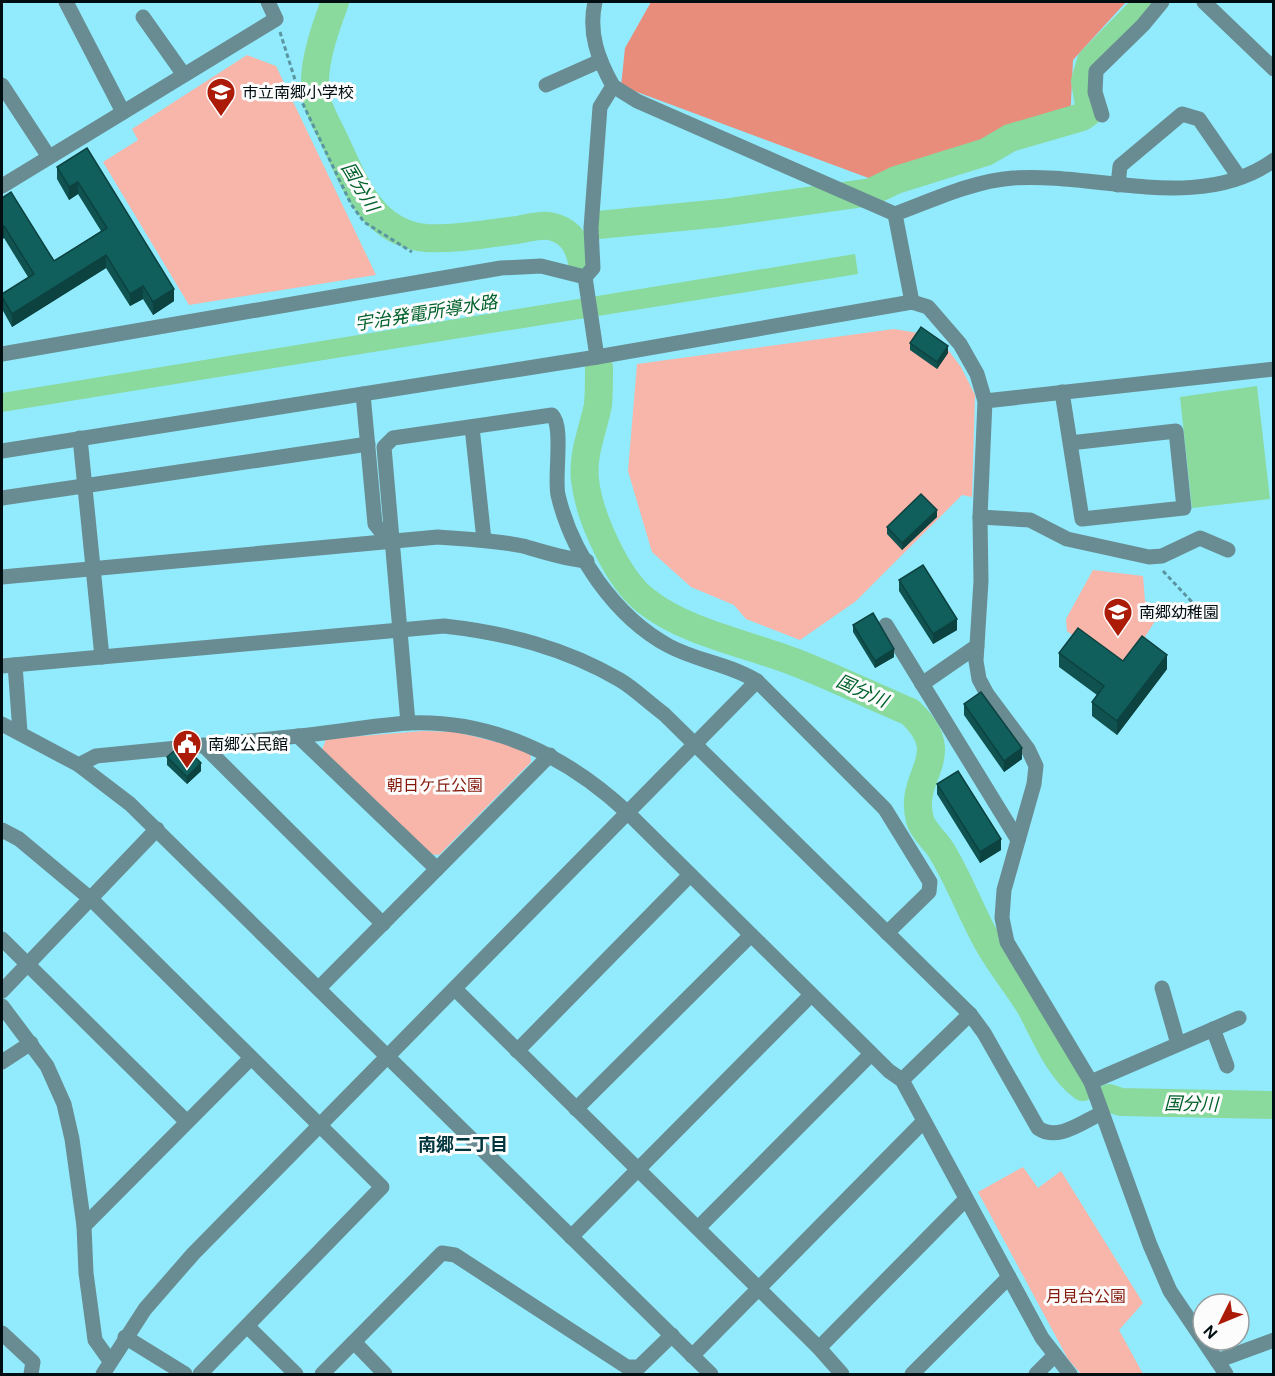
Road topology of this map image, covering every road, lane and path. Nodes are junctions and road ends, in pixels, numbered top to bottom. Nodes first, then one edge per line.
1 (66, 2) edge
2 (268, 2) edge
3 (595, 2) edge
4 (1162, 2) edge
5 (1204, 2) edge
6 (143, 17) dead end
7 (276, 19) junction
8 (600, 61) junction
9 (1274, 69) edge
10 (184, 75) junction
11 (2, 85) edge
12 (546, 85) dead end
13 (614, 86) junction
14 (123, 112) junction
15 (1102, 115) dead end
16 (49, 157) junction
17 (1274, 160) edge
18 (1239, 177) junction
19 (1118, 184) junction
20 (2, 186) edge
21 (896, 214) junction
22 (412, 252) dead end
23 (585, 277) junction
24 (912, 302) junction
25 (2, 354) edge
26 (597, 357) junction
27 (1274, 369) edge
28 (1062, 392) junction
29 (363, 394) junction
30 (985, 401) junction
31 (472, 427) junction
32 (80, 438) junction
33 (1070, 442) junction
34 (368, 444) junction
35 (2, 451) edge
36 (85, 485) junction
37 (2, 498) edge
38 (980, 517) junction
39 (392, 539) junction
40 (484, 540) junction
41 (1228, 550) dead end
42 (1149, 557) junction
43 (586, 561) junction
44 (93, 568) junction
45 (2, 577) edge
46 (1192, 602) dead end
47 (886, 626) dead end
48 (400, 628) junction
49 (977, 646) junction
50 (102, 657) junction
51 (8, 665) edge
52 (757, 681) junction
53 (922, 684) junction
54 (408, 723) junction
55 (2, 724) edge
56 (20, 732) junction
57 (298, 736) junction
58 (695, 744) junction
59 (202, 745) junction
60 (550, 755) junction
61 (79, 765) junction
62 (628, 813) junction
63 (2, 830) edge
64 (156, 830) junction
65 (1018, 840) junction
66 (436, 869) junction
67 (690, 875) junction
68 (92, 900) junction
69 (383, 924) junction
70 (887, 933) junction
71 (751, 935) junction
72 (2, 939) edge
73 (30, 965) junction
74 (1162, 987) dead end
75 (319, 988) junction
76 (454, 989) junction
77 (2, 991) edge
78 (811, 995) junction
79 (2, 1006) edge
80 (970, 1014) junction
81 (1239, 1018) dead end
82 (1212, 1029) junction
83 (31, 1043) junction
84 (1178, 1044) junction
85 (518, 1051) junction
86 (871, 1054) junction
87 (388, 1057) junction
88 (251, 1058) junction
89 (2, 1062) edge
90 (1227, 1066) dead end
91 (902, 1080) junction
92 (1091, 1082) junction
93 (576, 1109) junction
94 (1102, 1113) junction
95 (924, 1121) junction
96 (187, 1122) junction
97 (320, 1125) junction
98 (638, 1169) junction
99 (966, 1198) junction
100 (84, 1226) junction
101 (698, 1228) junction
102 (571, 1237) junction
103 (1009, 1277) junction
104 (759, 1288) junction
105 (247, 1326) junction
106 (2, 1333) edge
107 (672, 1335) junction
108 (125, 1337) junction
109 (1274, 1340) edge
110 (354, 1342) junction
111 (819, 1348) junction
112 (1055, 1355) junction
113 (692, 1356) junction
114 (106, 1368) edge
115 (1222, 1368) edge
116 (31, 1374) edge
117 (185, 1374) edge
118 (200, 1374) edge
119 (296, 1374) edge
120 (322, 1374) edge
121 (385, 1374) edge
122 (711, 1374) edge
123 (842, 1374) edge
124 (912, 1374) edge
125 (1036, 1374) edge
126 (1070, 1374) edge

1 - 14 street
2 - 7 street
3 - 8 street
4 - 15 street
5 - 9 street
6 - 10 street
7 - 10 street
7 - 22 path
8 - 12 street
8 - 13 street
10 - 14 street
11 - 16 street
13 - 21 street
13 - 23 street
14 - 16 street
16 - 20 street
17 - 18 street
18 - 19 street
18 - 19 street
19 - 21 street
21 - 24 street
23 - 25 street
23 - 26 street
24 - 26 street
24 - 30 street
26 - 29 street
27 - 28 street
28 - 30 street
28 - 33 street
29 - 32 street
29 - 34 street
30 - 38 street
31 - 39 street
31 - 40 street
31 - 43 street
32 - 35 street
32 - 36 street
33 - 33 street
34 - 36 street
34 - 39 street
36 - 37 street
36 - 44 street
38 - 42 street
38 - 49 street
39 - 40 street
39 - 44 street
39 - 48 street
40 - 43 street
41 - 42 street
42 - 46 path
43 - 52 street
44 - 45 street
44 - 50 street
47 - 53 street
48 - 50 street
48 - 54 street
48 - 58 street
49 - 53 street
49 - 65 street
50 - 51 street
51 - 56 street
52 - 58 street
52 - 70 street
53 - 65 street
54 - 57 street
54 - 60 street
55 - 56 street
56 - 61 street
57 - 59 street
57 - 66 street
58 - 62 street
58 - 70 street
59 - 61 street
59 - 69 street
60 - 62 street
60 - 66 street
61 - 64 street
62 - 67 street
62 - 76 street
63 - 68 street
64 - 68 street
64 - 75 street
65 - 92 street
66 - 69 street
67 - 71 street
67 - 85 street
68 - 73 street
68 - 88 street
69 - 75 street
70 - 80 street
71 - 78 street
71 - 93 street
72 - 73 street
73 - 77 street
73 - 96 street
74 - 84 street
75 - 87 street
76 - 85 street
76 - 87 street
78 - 86 street
78 - 98 street
79 - 83 street
80 - 91 street
80 - 94 street
81 - 82 street
82 - 84 street
82 - 90 street
83 - 89 street
83 - 100 street
84 - 92 street
85 - 93 street
86 - 91 street
86 - 101 street
87 - 97 street
87 - 102 street
88 - 96 street
88 - 97 street
91 - 95 street
92 - 94 street
93 - 98 street
94 - 115 street
95 - 99 street
95 - 104 street
96 - 100 street
97 - 105 street
97 - 108 street
98 - 101 street
98 - 102 street
99 - 103 street
99 - 111 street
100 - 114 street
101 - 104 street
102 - 107 street
103 - 112 street
103 - 124 street
104 - 111 street
104 - 113 street
105 - 118 street
105 - 119 street
106 - 116 street
107 - 110 street
107 - 113 street
108 - 114 street
108 - 117 street
109 - 115 street
110 - 120 street
110 - 121 street
111 - 123 street
112 - 125 street
112 - 126 street
113 - 122 street

